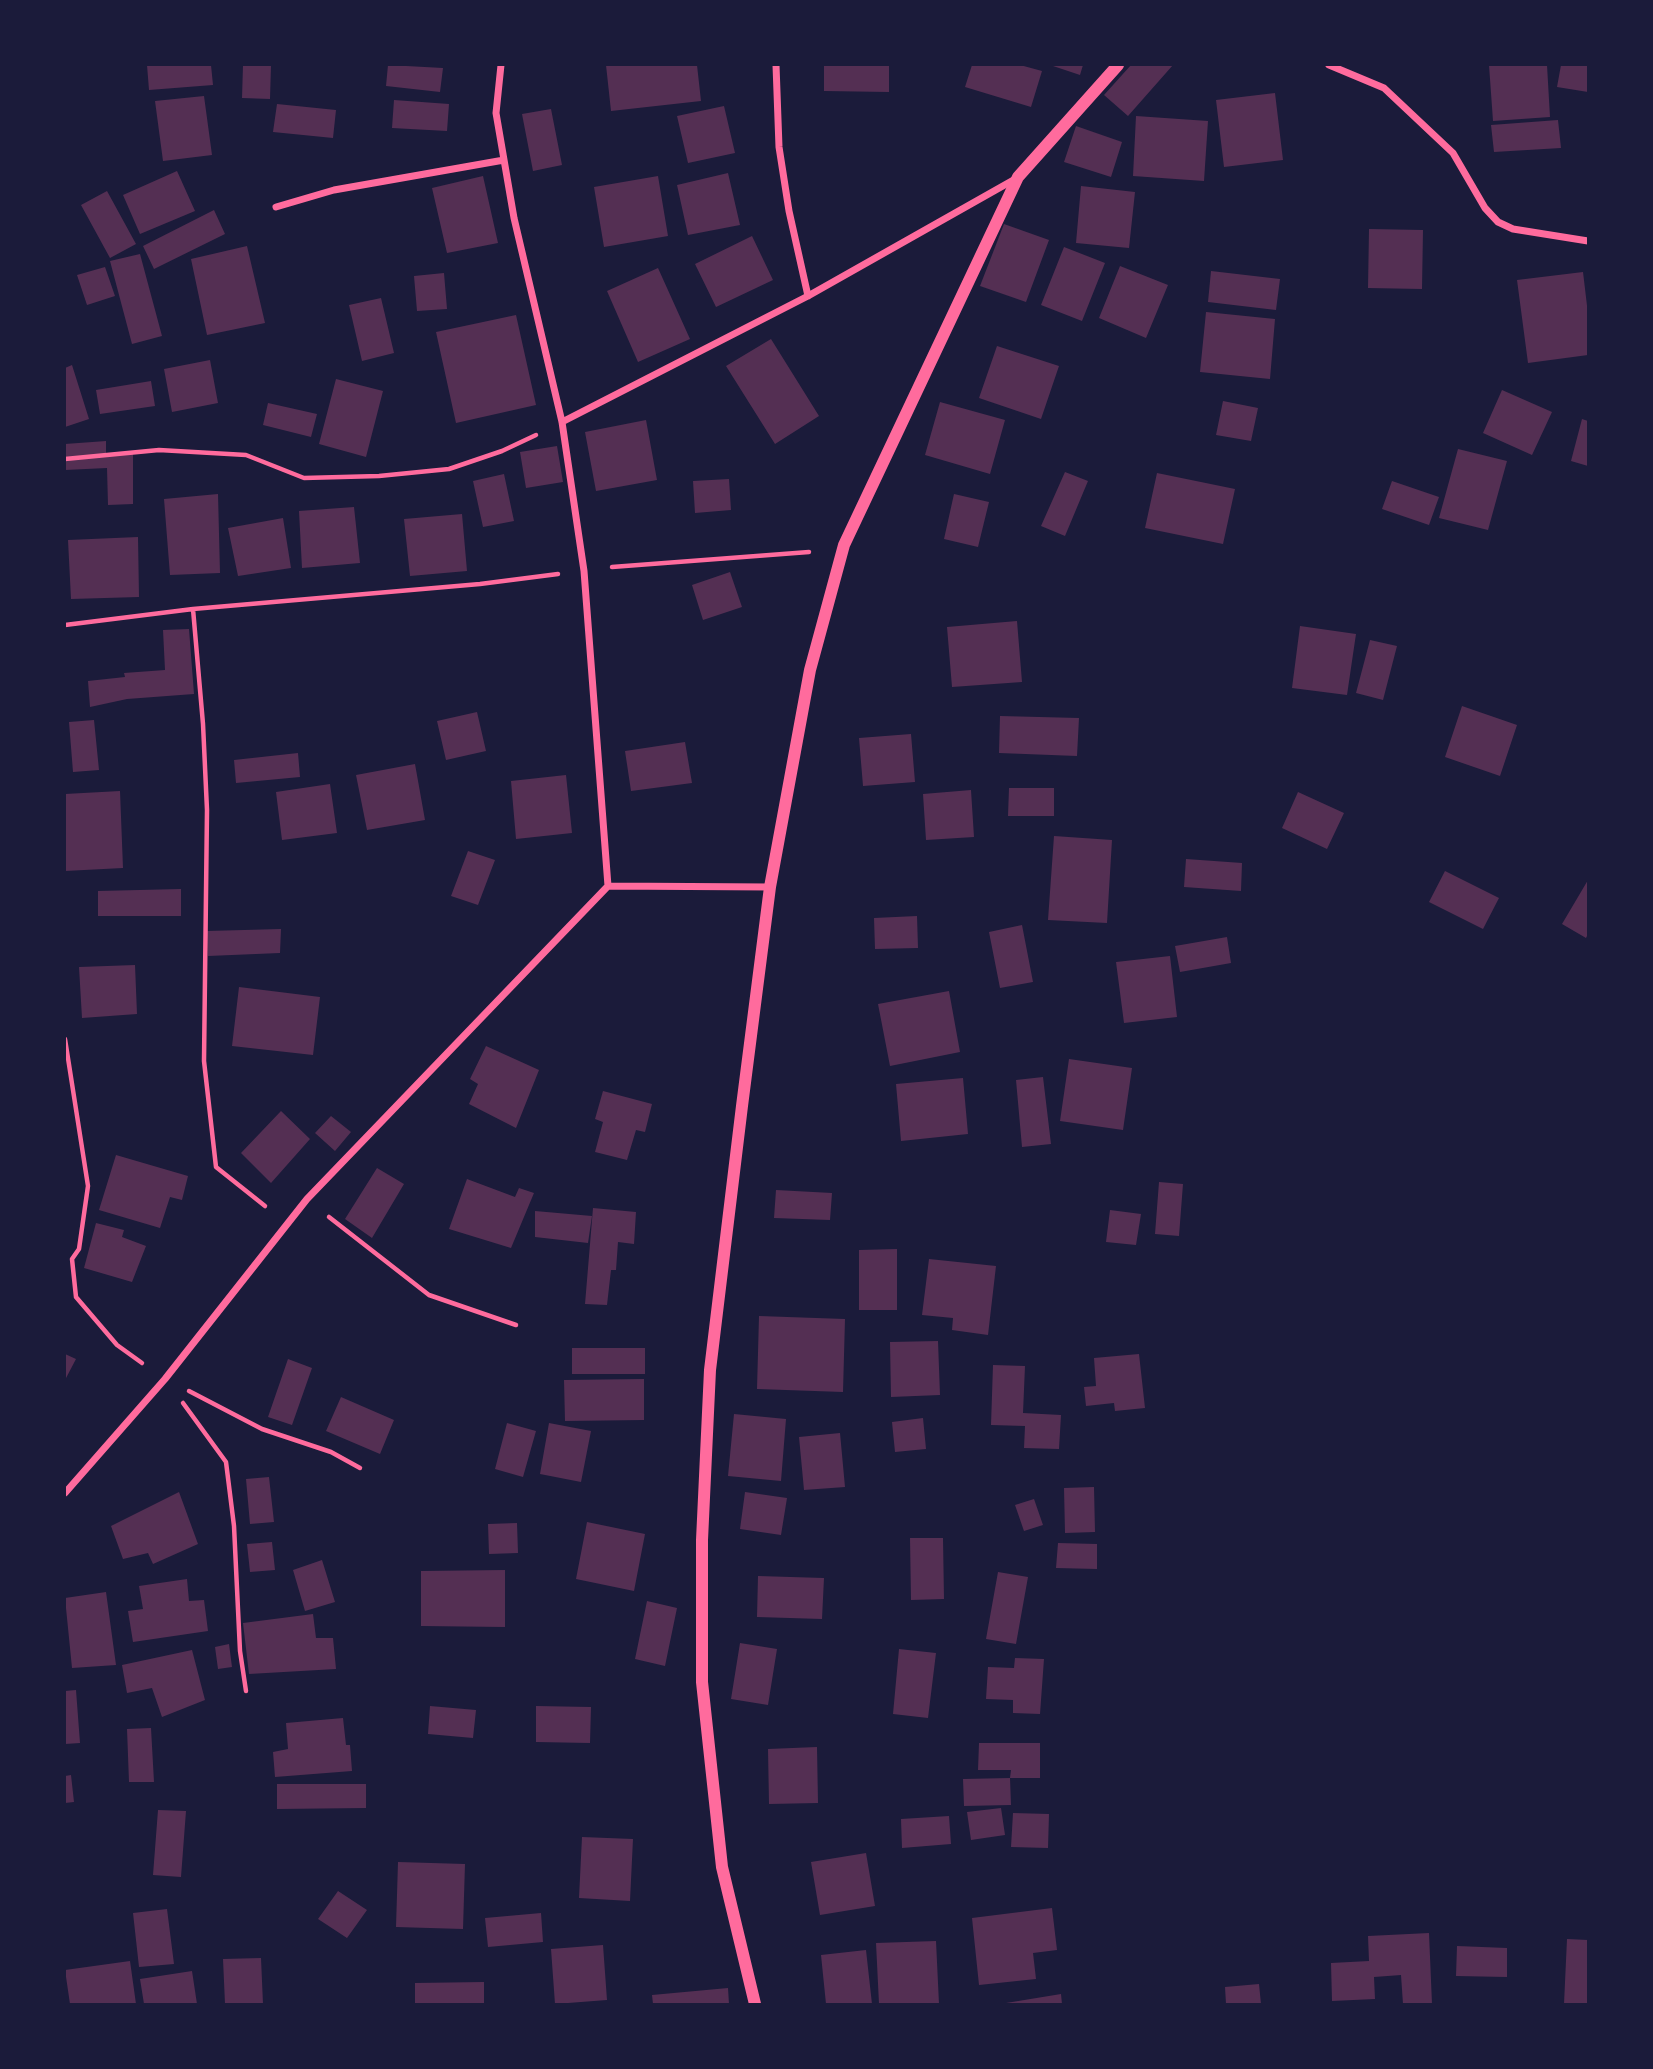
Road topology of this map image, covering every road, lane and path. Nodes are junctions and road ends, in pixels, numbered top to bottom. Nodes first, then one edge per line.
1 (501, 65) edge
2 (776, 65) edge
3 (1118, 65) edge
4 (1329, 65) edge
5 (504, 160) junction
6 (1018, 177) junction
7 (275, 206) dead end
8 (1588, 242) edge
9 (808, 296) junction
10 (562, 422) junction
11 (65, 458) edge
12 (844, 545) junction
13 (584, 571) junction
14 (192, 609) junction
15 (65, 625) edge
16 (608, 886) junction
17 (770, 887) junction
18 (65, 1039) edge
19 (307, 1199) junction
20 (516, 1325) dead end
21 (165, 1378) junction
22 (360, 1468) dead end
23 (65, 1493) edge
24 (246, 1691) dead end
25 (755, 2004) edge

1 - 5 street
2 - 9 street
3 - 6 street
4 - 8 street
5 - 7 street
5 - 10 street
6 - 9 street
6 - 12 street
9 - 10 street
10 - 11 path
10 - 13 street
12 - 13 path
12 - 17 street
13 - 14 path
13 - 16 street
14 - 15 path
14 - 19 path
16 - 17 street
16 - 19 street
17 - 25 street
18 - 21 path
19 - 20 path
19 - 21 street
21 - 22 path
21 - 23 street
21 - 24 path

